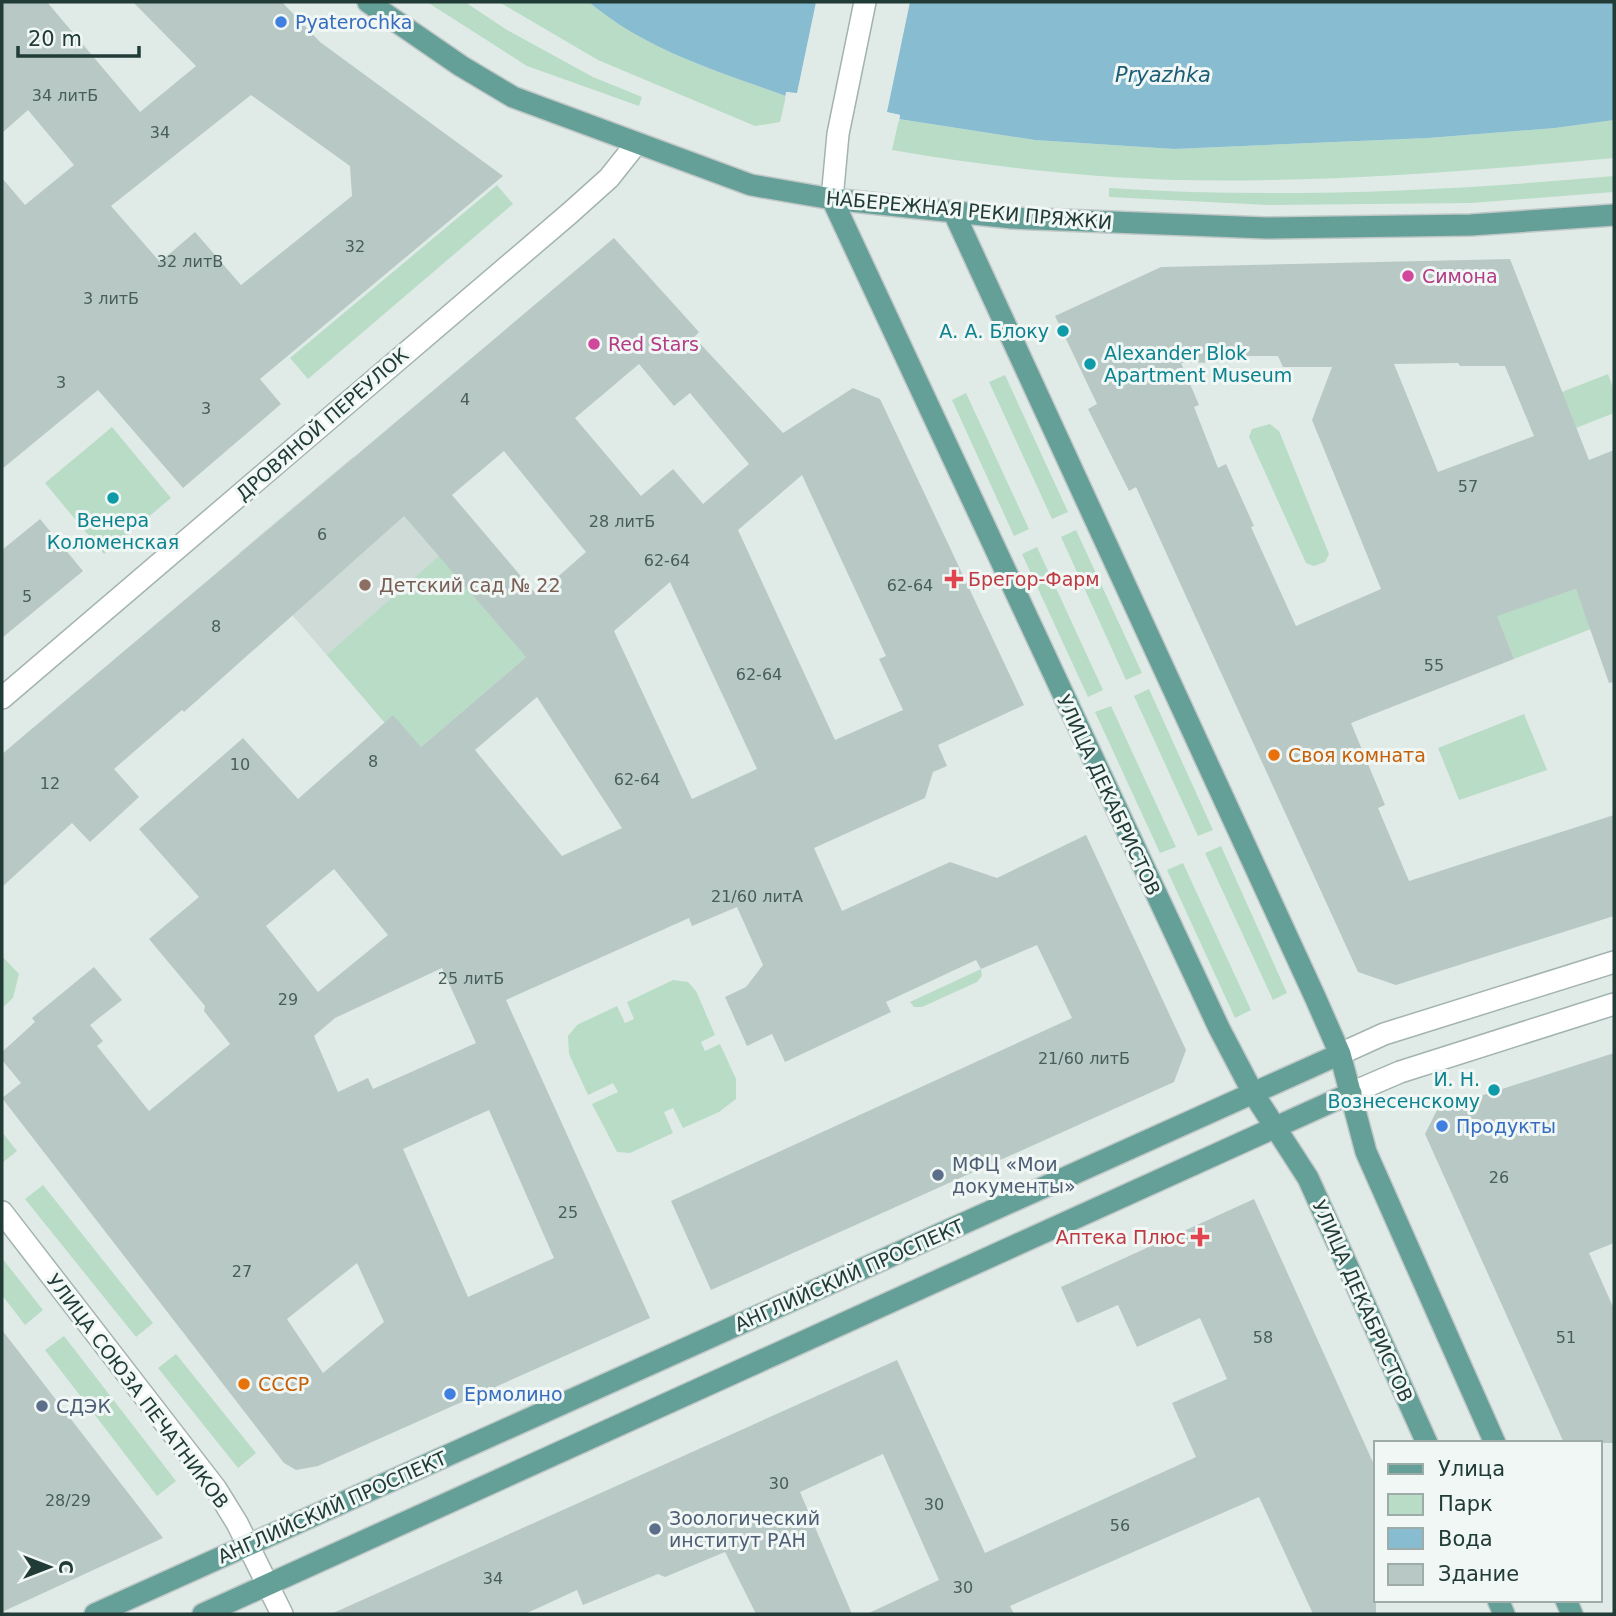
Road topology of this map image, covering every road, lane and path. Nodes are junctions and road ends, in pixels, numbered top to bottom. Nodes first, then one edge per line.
1 (368, 2) edge
2 (865, 2) edge
3 (636, 144) junction
4 (832, 199) junction
5 (954, 213) junction
6 (1614, 215) edge
7 (2, 698) edge
8 (1614, 962) edge
9 (1614, 1004) edge
10 (1340, 1054) junction
11 (1253, 1093) junction
12 (1351, 1093) junction
13 (1276, 1128) junction
14 (2, 1212) edge
15 (1426, 1441) edge
16 (1494, 1441) edge
17 (249, 1545) junction
18 (268, 1585) junction
19 (95, 1614) edge
20 (203, 1614) edge
21 (282, 1614) edge

1 - 3 main road, НАБЕРЕЖНАЯ РЕКИ ПРЯЖКИ
2 - 4 street
3 - 4 main road, НАБЕРЕЖНАЯ РЕКИ ПРЯЖКИ
3 - 7 street, ДРОВЯНОЙ ПЕРЕУЛОК
4 - 5 main road, НАБЕРЕЖНАЯ РЕКИ ПРЯЖКИ
4 - 11 main road, УЛИЦА ДЕКАБРИСТОВ
5 - 6 main road, НАБЕРЕЖНАЯ РЕКИ ПРЯЖКИ
5 - 10 main road
8 - 10 street, АНГЛИЙСКИЙ ПРОСПЕКТ
9 - 12 street
10 - 11 main road, АНГЛИЙСКИЙ ПРОСПЕКТ
10 - 12 main road
11 - 13 main road, УЛИЦА ДЕКАБРИСТОВ
11 - 17 main road, АНГЛИЙСКИЙ ПРОСПЕКТ
12 - 13 main road
12 - 16 main road
13 - 15 main road, УЛИЦА ДЕКАБРИСТОВ
13 - 18 main road
14 - 17 street, УЛИЦА СОЮЗА ПЕЧАТНИКОВ
17 - 18 street, УЛИЦА СОЮЗА ПЕЧАТНИКОВ
17 - 19 main road, АНГЛИЙСКИЙ ПРОСПЕКТ
18 - 20 main road
18 - 21 street, УЛИЦА СОЮЗА ПЕЧАТНИКОВ

